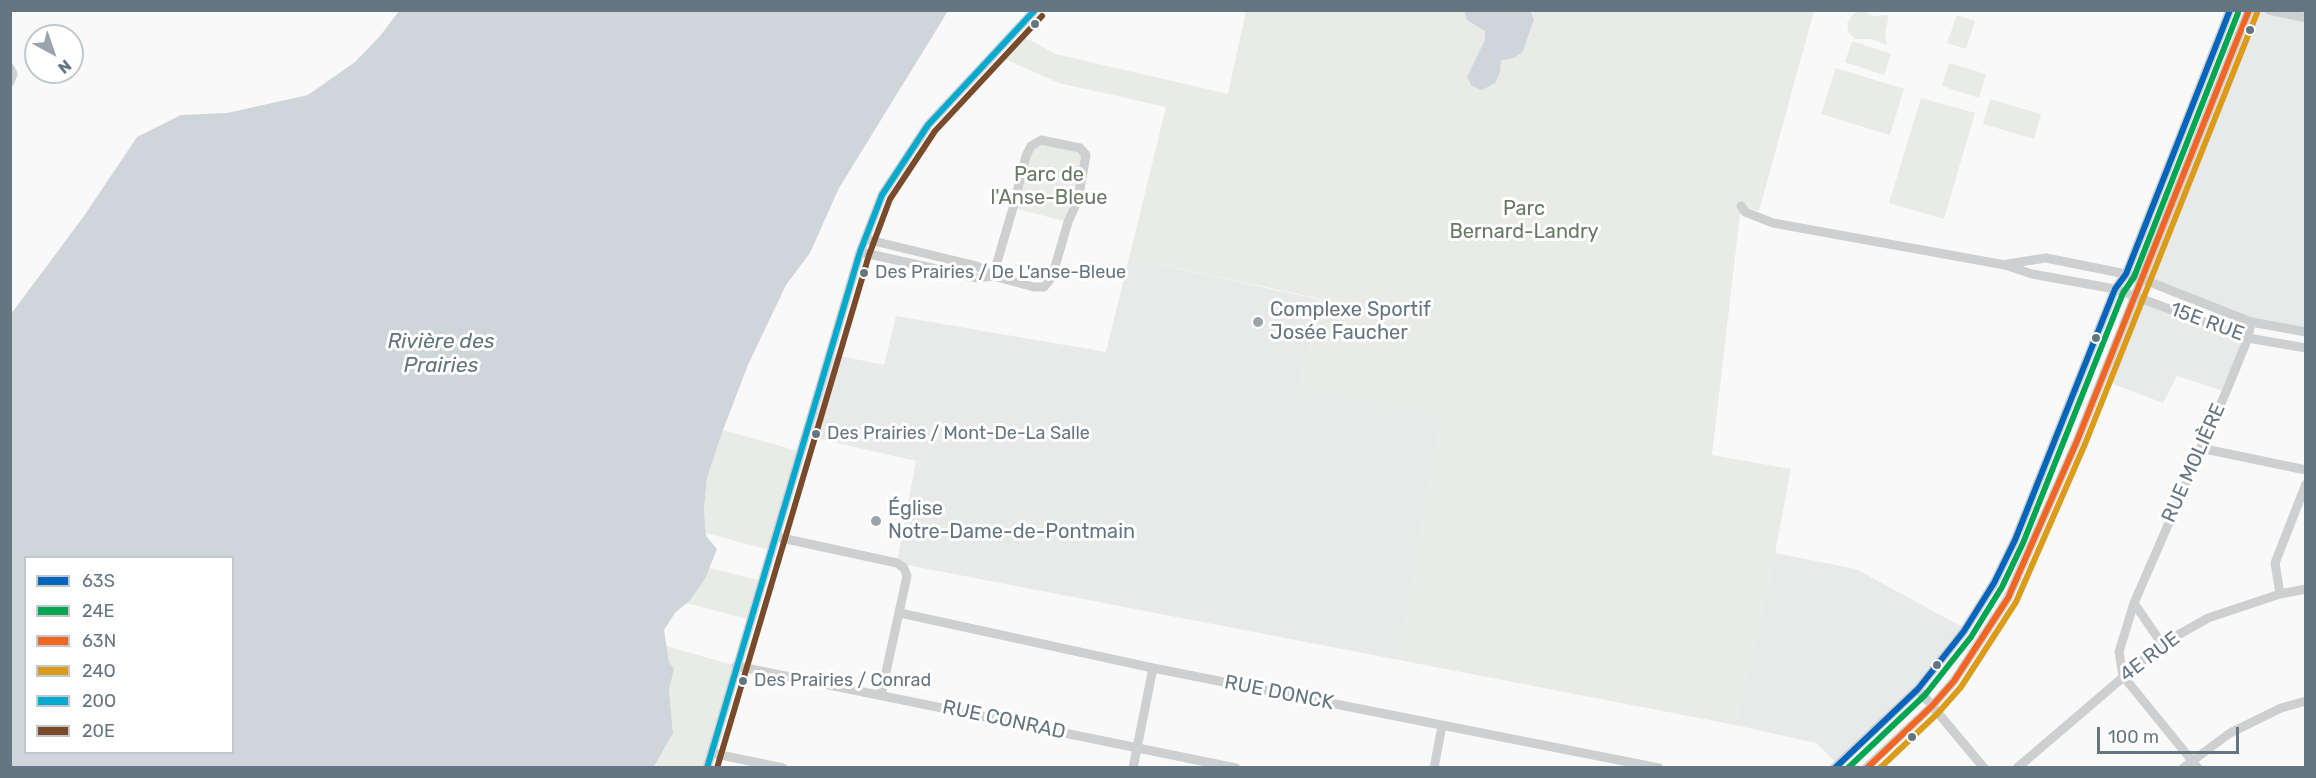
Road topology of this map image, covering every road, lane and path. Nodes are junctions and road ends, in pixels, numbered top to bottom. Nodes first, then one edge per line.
1 (1035, 10) edge
2 (2230, 10) edge
3 (2249, 10) edge
4 (2269, 10) edge
5 (2306, 18) edge
6 (10, 68) edge
7 (10, 82) edge
8 (1741, 206) dead end
9 (865, 239) junction
10 (860, 252) junction
11 (2005, 265) junction
12 (2126, 274) junction
13 (993, 276) junction
14 (2142, 279) junction
15 (2115, 289) junction
16 (2136, 295) junction
17 (2251, 322) junction
18 (2306, 332) edge
19 (2248, 338) junction
20 (2306, 348) edge
21 (2200, 448) junction
22 (2306, 470) edge
23 (2306, 484) edge
24 (777, 537) junction
25 (2306, 589) edge
26 (2280, 594) junction
27 (2134, 603) junction
28 (900, 613) junction
29 (2162, 644) junction
30 (736, 666) junction
31 (1153, 668) junction
32 (2123, 676) junction
33 (1918, 689) junction
34 (881, 695) junction
35 (2306, 701) edge
36 (1932, 706) junction
37 (1442, 726) junction
38 (1136, 747) junction
39 (711, 753) junction
40 (2195, 764) edge
41 (1838, 766) edge
42 (707, 768) edge
43 (783, 768) edge
44 (1132, 768) edge
45 (1236, 768) edge
46 (1434, 768) edge
47 (1659, 768) edge
48 (1866, 768) edge
49 (1984, 768) edge
50 (2017, 768) edge
51 (2183, 768) edge

1 - 9 street
2 - 12 street
3 - 14 street
4 - 5 street
6 - 7 street
8 - 11 street, 15E RUE
9 - 10 street
9 - 13 street
10 - 13 street
10 - 24 street
11 - 12 street, 15E RUE
11 - 15 street, 15E RUE
12 - 14 street, 15E RUE
12 - 15 street
13 - 13 street
14 - 16 street
14 - 17 street, 15E RUE
15 - 16 street, 15E RUE
15 - 33 street
16 - 19 street, 15E RUE
16 - 36 street
17 - 18 street, 15E RUE
17 - 19 street, RUE MOLIÈRE
19 - 20 street, 15E RUE
19 - 21 street, RUE MOLIÈRE
21 - 22 street
21 - 27 street, RUE MOLIÈRE
23 - 26 street
24 - 28 street
24 - 30 street
25 - 26 street, 4E RUE
26 - 29 street, 4E RUE
27 - 29 street
27 - 32 street, RUE MOLIÈRE
28 - 31 street, RUE DONCK
28 - 34 street
29 - 32 street, 4E RUE
30 - 34 street, RUE CONRAD
30 - 39 street
31 - 37 street, RUE DONCK
31 - 38 street
32 - 40 street
32 - 50 street, 4E RUE
33 - 36 street
33 - 41 street
34 - 38 street, RUE CONRAD
35 - 40 street
36 - 48 street
36 - 49 street
37 - 46 street
37 - 47 street, RUE DONCK
38 - 44 street
38 - 45 street, RUE CONRAD
39 - 42 street
39 - 43 street
40 - 51 street

